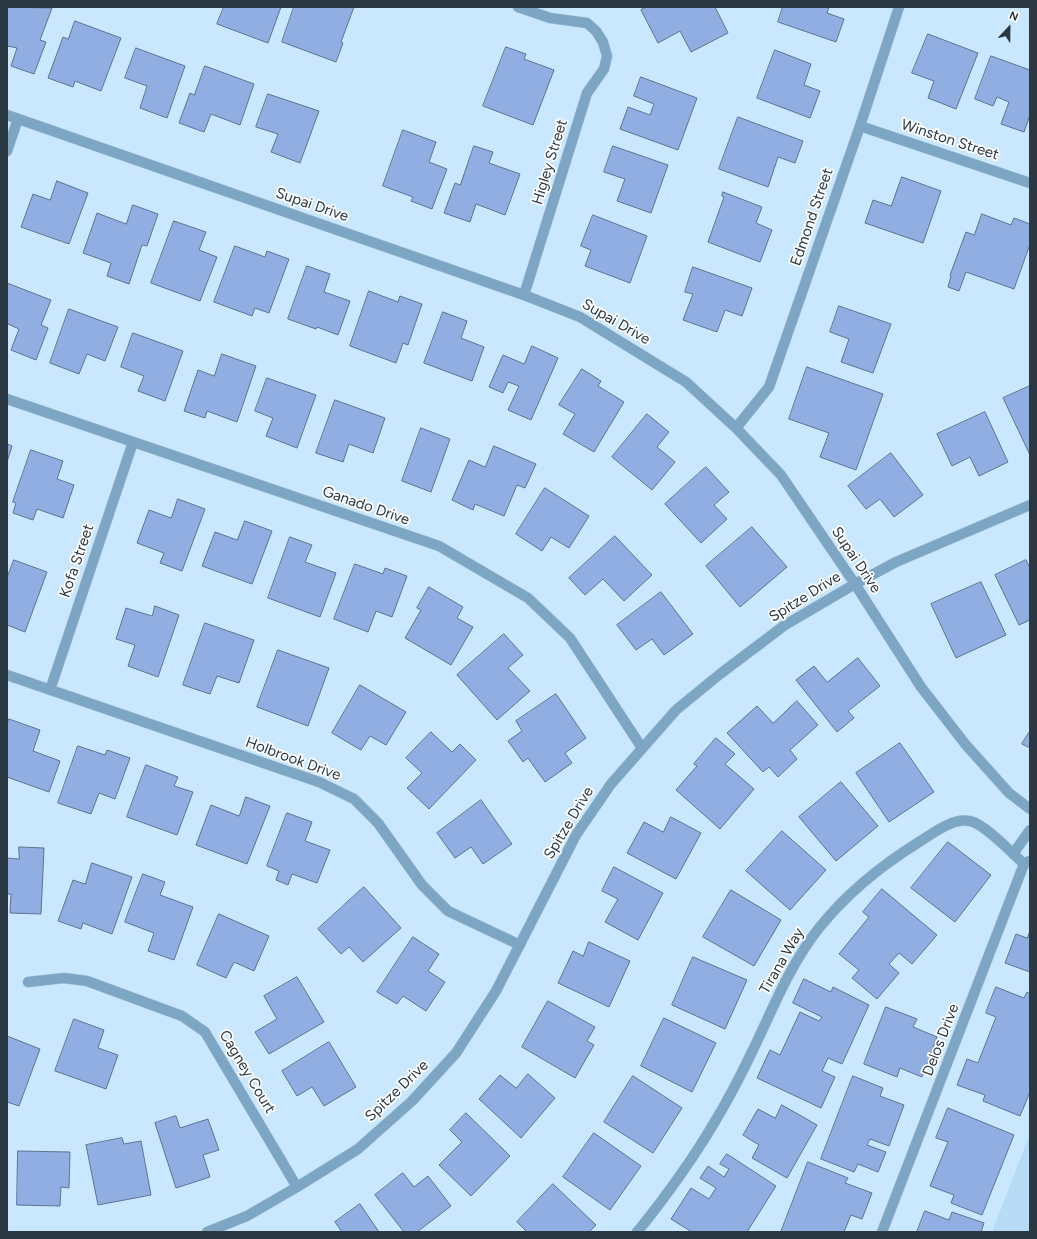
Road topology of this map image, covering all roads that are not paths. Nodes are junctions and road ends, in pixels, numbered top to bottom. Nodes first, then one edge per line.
1 (518, 7) edge
2 (899, 7) edge
3 (7, 115) edge
4 (18, 119) junction
5 (860, 126) junction
6 (7, 151) edge
7 (1030, 183) edge
8 (524, 295) junction
9 (7, 400) edge
10 (736, 428) junction
11 (133, 442) junction
12 (1030, 505) edge
13 (855, 584) junction
14 (7, 675) edge
15 (50, 690) junction
16 (642, 748) junction
17 (1030, 809) edge
18 (1030, 830) edge
19 (1013, 854) junction
20 (1027, 862) edge
21 (520, 945) junction
22 (28, 982) dead end
23 (297, 1187) junction
24 (207, 1232) edge
25 (637, 1232) edge
26 (882, 1232) edge

1 - 8 street, Higley Street
2 - 5 street, Edmond Street
3 - 4 street, Supai Drive
4 - 6 street
4 - 8 street, Supai Drive
5 - 7 street, Winston Street
5 - 10 street, Edmond Street
8 - 10 street, Supai Drive
9 - 11 street, Ganado Drive
10 - 13 street, Supai Drive
11 - 15 street, Kofa Street
11 - 16 street, Ganado Drive
12 - 13 street, Spitze Drive
13 - 16 street, Spitze Drive
13 - 17 street, Supai Drive
14 - 15 street, Holbrook Drive
15 - 21 street, Holbrook Drive
16 - 21 street, Spitze Drive
18 - 19 street
19 - 20 street, Tirana Way
19 - 25 street, Tirana Way
20 - 26 street, Delos Drive
21 - 23 street, Spitze Drive
22 - 23 street, Cagney Court
23 - 24 street, Spitze Drive

